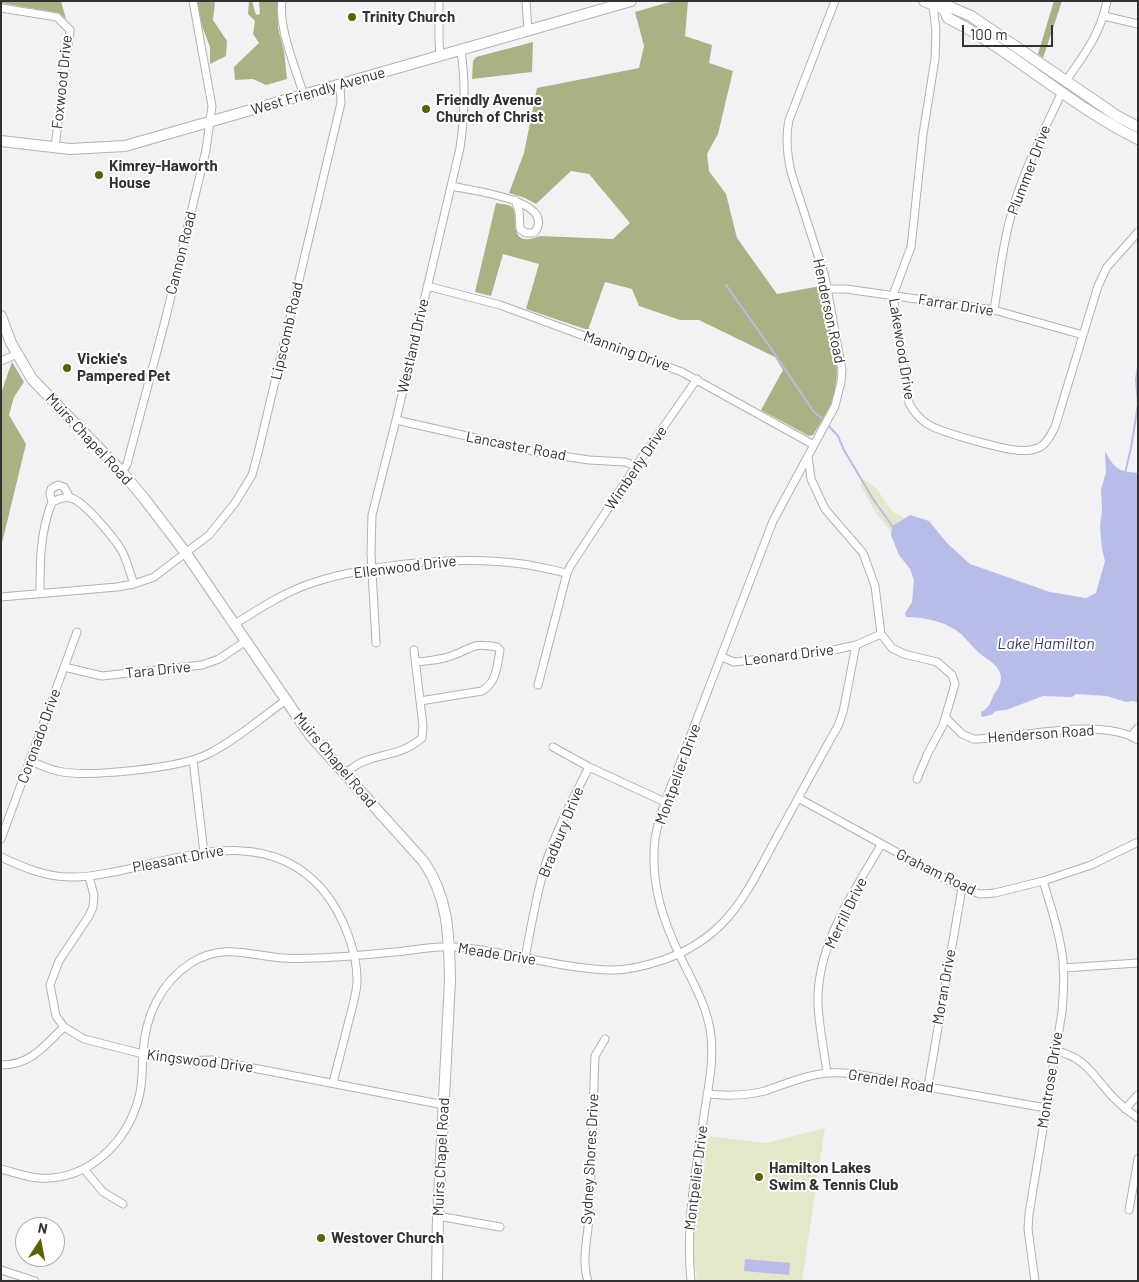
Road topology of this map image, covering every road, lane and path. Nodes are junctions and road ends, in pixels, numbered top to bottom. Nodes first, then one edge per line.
1 (193, 1) edge
2 (282, 1) edge
3 (439, 1) edge
4 (526, 1) edge
5 (631, 1) edge
6 (835, 1) edge
7 (1107, 1) edge
8 (930, 2) edge
9 (1, 8) edge
10 (1104, 16) junction
11 (1138, 24) edge
12 (528, 31) junction
13 (461, 51) junction
14 (440, 56) junction
15 (1066, 81) junction
16 (340, 85) junction
17 (1062, 92) junction
18 (304, 96) junction
19 (209, 122) junction
20 (1138, 127) edge
21 (1138, 139) edge
22 (1, 141) edge
23 (55, 147) junction
24 (451, 186) junction
25 (515, 200) junction
26 (1138, 232) edge
27 (427, 286) junction
28 (827, 289) junction
29 (893, 295) junction
30 (994, 310) junction
31 (1, 316) edge
32 (1083, 335) junction
33 (17, 354) junction
34 (1, 361) edge
35 (697, 379) junction
36 (396, 420) junction
37 (814, 445) junction
38 (808, 456) junction
39 (636, 466) junction
40 (122, 472) junction
41 (70, 498) junction
42 (52, 502) junction
43 (185, 552) junction
44 (371, 570) junction
45 (567, 573) junction
46 (134, 584) junction
47 (40, 593) junction
48 (1, 597) edge
49 (235, 624) junction
50 (77, 632) dead end
51 (881, 634) junction
52 (246, 640) junction
53 (376, 643) dead end
54 (856, 645) junction
55 (414, 650) dead end
56 (722, 657) junction
57 (416, 662) junction
58 (64, 667) junction
59 (538, 685) dead end
60 (286, 700) junction
61 (420, 701) junction
62 (946, 718) junction
63 (1138, 728) edge
64 (1134, 738) edge
65 (553, 747) dead end
66 (30, 760) junction
67 (193, 760) junction
68 (589, 767) junction
69 (344, 774) junction
70 (917, 779) dead end
71 (798, 798) junction
72 (665, 802) junction
73 (1, 839) edge
74 (1138, 842) edge
75 (882, 845) junction
76 (204, 853) junction
77 (1, 857) edge
78 (89, 877) junction
79 (1043, 881) junction
80 (962, 888) junction
81 (449, 946) junction
82 (680, 954) junction
83 (354, 956) junction
84 (526, 958) junction
85 (1138, 963) edge
86 (1063, 968) junction
87 (64, 1027) junction
88 (604, 1039) dead end
89 (1055, 1051) junction
90 (143, 1054) junction
91 (1, 1065) edge
92 (827, 1073) junction
93 (333, 1083) junction
94 (928, 1086) junction
95 (707, 1094) junction
96 (1138, 1095) edge
97 (444, 1105) junction
98 (1046, 1108) junction
99 (1125, 1109) junction
100 (1138, 1118) edge
101 (1138, 1159) edge
102 (1, 1169) edge
103 (84, 1169) junction
104 (123, 1204) dead end
105 (1129, 1210) dead end
106 (438, 1216) junction
107 (500, 1227) dead end
108 (1, 1270) edge
109 (35, 1281) edge
110 (437, 1281) edge
111 (588, 1281) edge
112 (691, 1281) edge
113 (1034, 1281) edge

1 - 19 street, Cannon Road
2 - 18 street
3 - 14 street
4 - 12 street
5 - 12 main road, West Friendly Avenue
6 - 28 street, Henderson Road
7 - 10 street
8 - 15 main road
8 - 17 main road
8 - 29 street, Lakewood Drive
9 - 23 street, Foxwood Drive
10 - 11 street
10 - 15 street
12 - 13 main road, West Friendly Avenue
13 - 14 main road, West Friendly Avenue
13 - 24 street, Westland Drive
14 - 16 main road, West Friendly Avenue
15 - 20 main road
16 - 18 main road, West Friendly Avenue
16 - 43 street, Lipscomb Road
17 - 21 main road
17 - 30 street, Plummer Drive
18 - 19 main road, West Friendly Avenue
19 - 23 main road, West Friendly Avenue
19 - 40 street, Cannon Road
22 - 23 main road, West Friendly Avenue
24 - 25 street
24 - 27 street, Westland Drive
25 - 25 street
26 - 32 street, Lakewood Drive
27 - 35 street, Manning Drive
27 - 36 street, Westland Drive
28 - 29 street, Farrar Drive
28 - 37 street, Henderson Road
29 - 30 street, Farrar Drive
29 - 32 street, Lakewood Drive
30 - 32 street, Farrar Drive
31 - 33 main road, Muirs Chapel Road
33 - 34 street
33 - 40 main road, Muirs Chapel Road
35 - 37 street, Manning Drive
35 - 39 street, Wimberly Drive
36 - 39 street, Lancaster Road
36 - 44 street, Westland Drive
37 - 38 street, Henderson Road
38 - 51 street
38 - 56 street, Montpelier Drive
39 - 45 street, Wimberly Drive
40 - 43 main road, Muirs Chapel Road
41 - 42 street
41 - 42 street
41 - 46 street
42 - 47 street
43 - 46 street, Lipscomb Road
43 - 49 main road, Muirs Chapel Road
44 - 45 street, Ellenwood Drive
44 - 49 street, Ellenwood Drive
44 - 53 street, Westland Drive
45 - 59 street
46 - 47 street, Lipscomb Road
47 - 48 street, Lipscomb Road
49 - 52 main road, Muirs Chapel Road
50 - 58 street, Coronado Drive
51 - 54 street
51 - 62 street
52 - 58 street, Tara Drive
52 - 60 main road, Muirs Chapel Road
54 - 56 street, Leonard Drive
54 - 71 street, Meade Drive
55 - 57 street
56 - 72 street, Montpelier Drive
57 - 61 street
57 - 61 street
58 - 66 street, Coronado Drive
60 - 67 street
60 - 69 main road, Muirs Chapel Road
61 - 69 street
62 - 64 street, Henderson Road
62 - 70 street
63 - 64 street
65 - 68 street
66 - 67 street
66 - 73 street, Coronado Drive
67 - 76 street
68 - 72 street
68 - 84 street, Bradbury Drive
69 - 81 main road, Muirs Chapel Road
71 - 75 street, Graham Road
71 - 82 street, Meade Drive
72 - 82 street, Montpelier Drive
74 - 79 street, Graham Road
75 - 80 street, Graham Road
75 - 92 street, Merrill Drive
76 - 78 street, Pleasant Drive
76 - 83 street, Pleasant Drive
77 - 78 street, Pleasant Drive
78 - 87 street
79 - 80 street, Graham Road
79 - 86 street, Montrose Drive
80 - 94 street, Moran Drive
81 - 83 street, Meade Drive
81 - 84 street, Meade Drive
81 - 97 main road, Muirs Chapel Road
82 - 84 street, Meade Drive
82 - 95 street, Montpelier Drive
83 - 90 street, Meade Drive
83 - 93 street, Pleasant Drive
85 - 86 street
86 - 89 street, Montrose Drive
87 - 90 street, Kingswood Drive
87 - 91 street
88 - 111 street, Sydney Shores Drive
89 - 98 street, Montrose Drive
89 - 99 street
90 - 93 street, Kingswood Drive
90 - 103 street, Meade Drive
92 - 94 street, Grendel Road
92 - 95 street, Grendel Road
93 - 97 street, Kingswood Drive
94 - 98 street, Grendel Road
95 - 112 street, Montpelier Drive
96 - 99 street
97 - 106 main road, Muirs Chapel Road
98 - 113 street, Montrose Drive
99 - 100 street
101 - 105 street
102 - 103 street, Meade Drive
103 - 104 street
106 - 107 street
106 - 110 main road, Muirs Chapel Road
108 - 109 street

